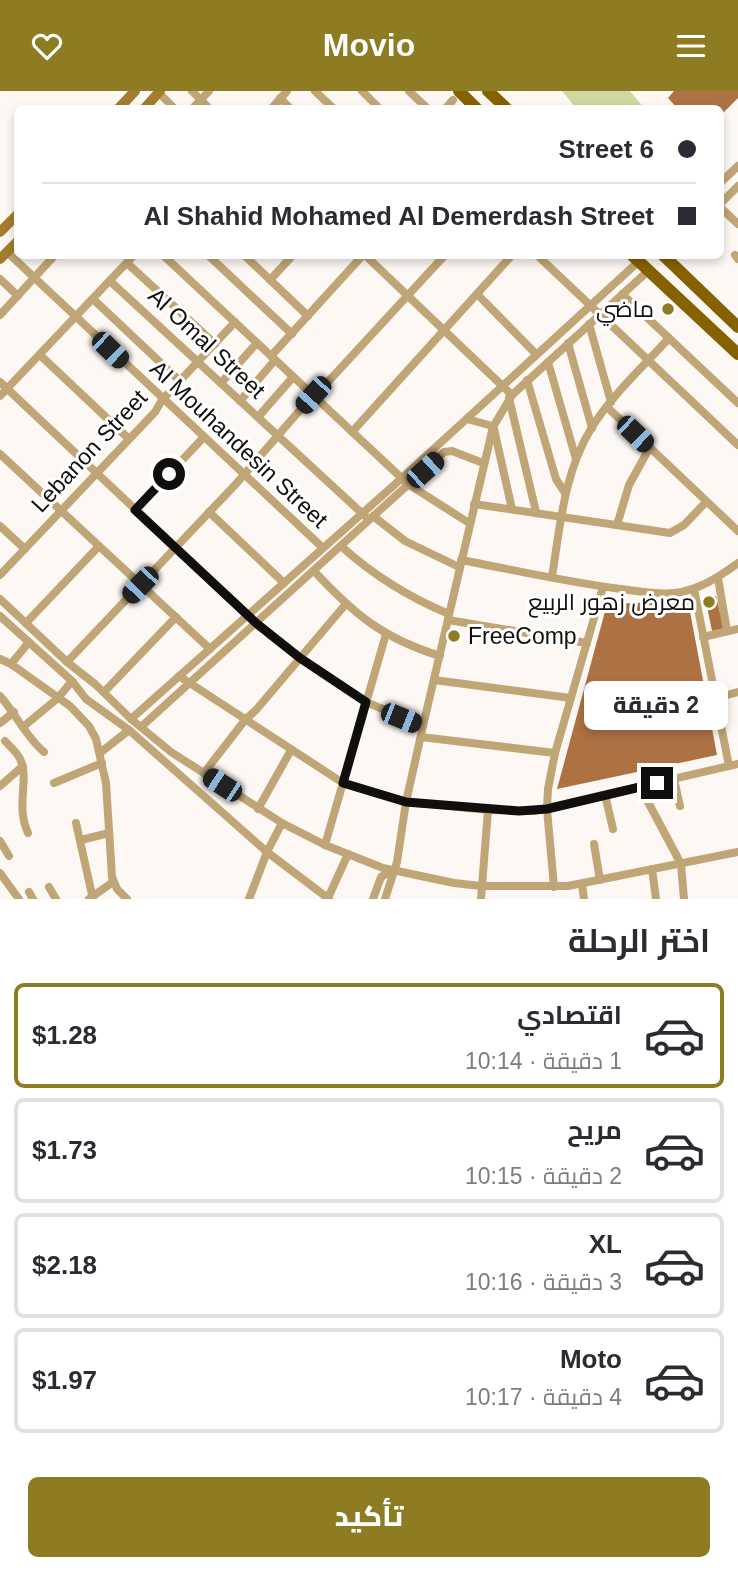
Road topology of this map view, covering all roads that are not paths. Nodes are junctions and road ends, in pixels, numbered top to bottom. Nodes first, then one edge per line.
1 (135, 91) edge
2 (192, 91) edge
3 (208, 91) edge
4 (287, 91) edge
5 (315, 91) edge
6 (409, 91) edge
7 (488, 91) edge
8 (456, 95) edge
9 (201, 99) junction
10 (280, 99) junction
11 (122, 105) edge
12 (196, 105) edge
13 (206, 105) edge
14 (275, 105) edge
15 (287, 105) edge
16 (330, 105) edge
17 (424, 105) edge
18 (471, 105) edge
19 (503, 105) edge
20 (738, 166) edge
21 (724, 179) edge
22 (738, 186) edge
23 (724, 200) edge
24 (724, 211) edge
25 (14, 218) edge
26 (738, 224) edge
27 (0, 232) edge
28 (3, 256) edge
29 (50, 259) edge
30 (130, 259) edge
31 (167, 259) edge
32 (212, 259) edge
33 (248, 259) edge
34 (288, 259) edge
35 (360, 259) edge
36 (368, 259) edge
37 (440, 259) edge
38 (508, 259) edge
39 (541, 259) edge
40 (668, 259) edge
41 (127, 263) junction
42 (640, 263) edge
43 (34, 278) junction
44 (0, 279) edge
45 (271, 280) junction
46 (110, 281) junction
47 (477, 294) junction
48 (622, 294) junction
49 (18, 296) junction
50 (408, 296) junction
51 (93, 299) junction
52 (590, 305) junction
53 (0, 314) edge
54 (600, 314) junction
55 (724, 314) junction
56 (308, 316) junction
57 (76, 317) junction
58 (234, 322) junction
59 (589, 324) junction
60 (738, 327) edge
61 (444, 330) junction
62 (712, 332) junction
63 (292, 334) junction
64 (669, 338) junction
65 (257, 343) junction
66 (568, 343) junction
67 (215, 344) junction
68 (537, 354) junction
69 (738, 354) edge
70 (40, 355) junction
71 (273, 358) junction
72 (649, 361) junction
73 (198, 362) junction
74 (548, 362) junction
75 (293, 377) junction
76 (527, 380) junction
77 (180, 381) junction
78 (221, 383) junction
79 (502, 386) junction
80 (2, 389) edge
81 (314, 396) junction
82 (510, 396) junction
83 (162, 400) junction
84 (240, 401) junction
85 (738, 403) edge
86 (609, 404) junction
87 (258, 417) junction
88 (467, 419) junction
89 (493, 427) junction
90 (592, 428) junction
91 (352, 432) junction
92 (277, 435) junction
93 (203, 438) junction
94 (129, 439) junction
95 (738, 445) edge
96 (650, 447) junction
97 (0, 454) edge
98 (576, 459) junction
99 (483, 463) junction
100 (96, 474) junction
101 (243, 475) junction
102 (405, 481) junction
103 (565, 493) junction
104 (706, 502) junction
105 (474, 504) junction
106 (512, 509) junction
107 (135, 510) junction
108 (61, 511) junction
109 (209, 512) junction
110 (536, 512) junction
111 (368, 516) junction
112 (561, 516) junction
113 (469, 523) junction
114 (617, 525) junction
115 (0, 526) edge
116 (738, 531) edge
117 (99, 546) junction
118 (341, 546) junction
119 (175, 548) junction
120 (323, 548) junction
121 (25, 549) junction
122 (460, 563) junction
123 (738, 563) edge
124 (314, 571) junction
125 (0, 575) edge
126 (552, 577) junction
127 (718, 578) junction
128 (284, 583) junction
129 (140, 585) junction
130 (603, 587) junction
131 (694, 589) junction
132 (0, 600) edge
133 (345, 605) junction
134 (247, 615) junction
135 (176, 617) junction
136 (448, 617) junction
137 (1, 620) edge
138 (26, 623) junction
139 (256, 623) junction
140 (738, 629) edge
141 (727, 631) junction
142 (386, 634) junction
143 (703, 637) junction
144 (29, 642) junction
145 (587, 643) junction
146 (209, 649) junction
147 (440, 656) junction
148 (300, 658) junction
149 (0, 659) edge
150 (67, 662) junction
151 (10, 664) junction
152 (179, 676) junction
153 (434, 680) junction
154 (72, 681) junction
155 (190, 683) junction
156 (95, 684) junction
157 (104, 692) junction
158 (738, 692) edge
159 (0, 697) edge
160 (58, 698) junction
161 (571, 698) junction
162 (715, 698) junction
163 (86, 699) junction
164 (366, 702) junction
165 (14, 712) junction
166 (131, 719) junction
167 (244, 720) junction
168 (0, 723) edge
169 (423, 726) junction
170 (23, 727) junction
171 (141, 727) junction
172 (129, 730) junction
173 (421, 737) junction
174 (5, 741) dead end
175 (291, 750) junction
176 (44, 752) dead end
177 (100, 753) junction
178 (555, 753) junction
179 (102, 763) junction
180 (733, 765) edge
181 (23, 766) junction
182 (204, 773) junction
183 (674, 779) junction
184 (54, 783) dead end
185 (343, 783) junction
186 (0, 786) edge
187 (640, 787) junction
188 (605, 795) junction
189 (406, 802) junction
190 (680, 806) dead end
191 (258, 809) junction
192 (547, 809) junction
193 (488, 810) junction
194 (76, 823) dead end
195 (282, 823) junction
196 (613, 828) dead end
197 (28, 833) dead end
198 (109, 833) junction
199 (81, 840) junction
200 (0, 841) edge
201 (594, 844) dead end
202 (325, 845) junction
203 (267, 852) junction
204 (738, 852) edge
205 (348, 854) junction
206 (9, 856) dead end
207 (681, 864) junction
208 (652, 869) junction
209 (394, 872) junction
210 (0, 873) edge
211 (600, 880) junction
212 (114, 882) junction
213 (582, 884) junction
214 (481, 886) junction
215 (49, 887) dead end
216 (554, 887) junction
217 (91, 898) edge
218 (19, 899) edge
219 (56, 899) edge
220 (127, 899) edge
221 (250, 899) edge
222 (329, 899) edge
223 (373, 899) edge
224 (384, 899) edge
225 (481, 899) edge
226 (584, 899) edge
227 (656, 899) edge
228 (684, 899) edge

1 - 11 main road
2 - 9 street
3 - 9 street
4 - 10 street
5 - 16 street
6 - 17 street
7 - 19 main road
8 - 18 main road
9 - 12 street
9 - 13 street
10 - 14 street
10 - 15 street
20 - 21 street
22 - 23 street
24 - 26 street
25 - 27 main road
28 - 43 street, Al Mouhandesin Street
29 - 43 street
30 - 41 street
31 - 58 street
32 - 63 street
33 - 45 street
34 - 45 street
35 - 56 street
36 - 50 street
37 - 50 street
38 - 47 street
39 - 52 street
40 - 55 main road
41 - 46 street
41 - 67 street
42 - 48 street
42 - 52 street
42 - 62 main road
43 - 49 street
43 - 57 street, Al Mouhandesin Street
44 - 49 street
45 - 56 street
46 - 51 street
46 - 73 street, Al Omal Street
47 - 61 street
47 - 68 street
48 - 54 street
48 - 64 street
49 - 53 street
50 - 61 street
50 - 81 street
51 - 57 street
51 - 77 street
52 - 54 street
52 - 68 street
54 - 59 street
54 - 72 street
55 - 60 main road
55 - 62 main road
56 - 63 street
57 - 70 street
57 - 83 street, Al Mouhandesin Street
58 - 65 street
58 - 67 street, Lebanon Street
59 - 66 street
59 - 86 street
61 - 79 street
61 - 91 street
62 - 69 main road
63 - 71 street
64 - 72 street
64 - 85 street
65 - 71 street
65 - 78 street
66 - 74 street
66 - 90 street
67 - 73 street, Lebanon Street
68 - 79 street
70 - 80 street
70 - 94 street
71 - 75 street
71 - 84 street
72 - 86 street
72 - 95 street
73 - 77 street, Lebanon Street
73 - 78 street, Al Omal Street
74 - 76 street
74 - 98 street
75 - 81 street
75 - 87 street
76 - 82 street
76 - 103 street
77 - 83 street, Lebanon Street
78 - 84 street, Al Omal Street
79 - 82 street
79 - 88 street
80 - 100 street
81 - 91 street
81 - 92 street
82 - 89 street
82 - 110 street
83 - 93 street, Al Mouhandesin Street
83 - 94 street, Lebanon Street
84 - 87 street, Al Omal Street
86 - 90 street
86 - 96 street
87 - 92 street, Al Omal Street
88 - 89 street
88 - 102 street
89 - 99 street
89 - 106 street
90 - 98 street
91 - 102 street
92 - 101 street
92 - 111 street, Al Omal Street
93 - 101 street, Al Mouhandesin Street
93 - 107 street
94 - 100 street, Lebanon Street
96 - 104 street
96 - 114 street
97 - 108 street
98 - 103 street
99 - 102 street
99 - 105 street
100 - 107 street
100 - 108 street, Lebanon Street
101 - 109 street
101 - 120 street, Al Mouhandesin Street
102 - 111 street
102 - 113 street
103 - 112 street
104 - 114 street
104 - 116 street
105 - 106 street
105 - 113 street
106 - 110 street
107 - 119 street
108 - 117 street
108 - 121 street, Lebanon Street
109 - 119 street
109 - 128 street
110 - 112 street
111 - 118 street
111 - 120 street
111 - 122 street, Al Omal Street
112 - 114 street
112 - 126 street
113 - 122 street
115 - 121 street
117 - 129 street
117 - 138 street
118 - 124 street
118 - 136 street, Al Mouhandesin Street
119 - 129 street
119 - 134 street
120 - 128 street
121 - 125 street, Lebanon Street
122 - 126 street, Al Omal Street
122 - 136 street
123 - 127 street, Al Omal Street
124 - 133 street
124 - 139 street
126 - 130 street, Al Omal Street
127 - 131 street, Al Omal Street
127 - 141 street
128 - 134 street
129 - 135 street
129 - 150 street
130 - 131 street, Al Omal Street
130 - 145 street
131 - 143 street
132 - 138 street
133 - 142 street
133 - 148 street
134 - 139 street
134 - 146 street
135 - 146 street
135 - 157 street
136 - 145 street, Al Mouhandesin Street
136 - 147 street
137 - 144 street
138 - 150 street
139 - 148 street
139 - 155 street
140 - 141 street
141 - 143 street
142 - 147 street
142 - 164 street
143 - 162 street
144 - 151 street
144 - 154 street
145 - 161 street
146 - 152 street
147 - 153 street
148 - 164 street
148 - 167 street
149 - 151 street
150 - 156 street
151 - 160 street
152 - 155 street
152 - 166 street
153 - 161 street
153 - 169 street
154 - 160 street
154 - 163 street
155 - 167 street
155 - 171 street
156 - 157 street
156 - 163 street
157 - 166 street
158 - 162 street
159 - 165 street
160 - 170 street
160 - 177 street
161 - 178 street
162 - 180 street
163 - 172 street
164 - 169 street
164 - 185 street
165 - 168 street
165 - 170 street
166 - 171 street
167 - 175 street
167 - 182 street
169 - 173 street
170 - 176 street
171 - 182 street
172 - 177 street
172 - 203 street
173 - 178 street
173 - 189 street
174 - 181 street
175 - 185 street
175 - 191 street
177 - 179 street
178 - 192 street
179 - 184 street
179 - 198 street
180 - 183 street
181 - 186 street
181 - 197 street
182 - 191 street
183 - 187 street
183 - 190 street
185 - 189 street
185 - 202 street
187 - 188 street
187 - 207 street
188 - 192 street
188 - 196 street
189 - 193 street
189 - 209 street
191 - 195 street
192 - 193 street
192 - 216 street
193 - 214 street
194 - 199 street
195 - 202 street
195 - 203 street
198 - 199 street
198 - 212 street
199 - 217 street
200 - 206 street
201 - 211 street
202 - 205 street
203 - 221 street
203 - 222 street
204 - 207 street
205 - 209 street
205 - 222 street
207 - 208 street
207 - 228 street
208 - 211 street
208 - 227 street
209 - 214 street
209 - 223 street
209 - 224 street
210 - 218 street
211 - 213 street
212 - 217 street
212 - 220 street
213 - 216 street
213 - 226 street
214 - 216 street
214 - 225 street
215 - 219 street

